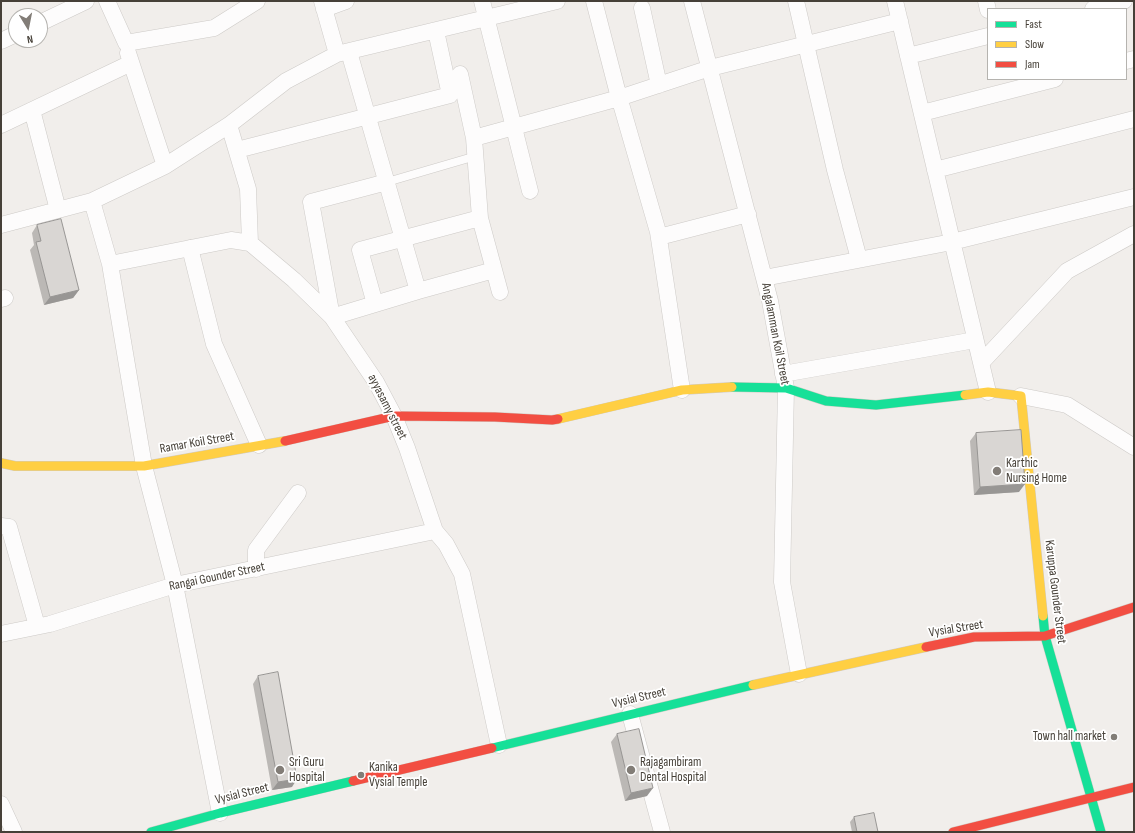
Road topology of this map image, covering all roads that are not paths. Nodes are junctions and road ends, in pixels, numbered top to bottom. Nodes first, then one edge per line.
1 (86, 1) edge
2 (107, 1) edge
3 (257, 1) edge
4 (346, 1) edge
5 (482, 1) edge
6 (594, 1) edge
7 (692, 1) edge
8 (796, 1) edge
9 (895, 1) edge
10 (1124, 1) edge
11 (547, 2) edge
12 (323, 5) edge
13 (642, 8) dead end
14 (1097, 8) edge
15 (487, 18) junction
16 (48, 19) edge
17 (900, 21) junction
18 (436, 31) junction
19 (987, 36) edge
20 (126, 43) junction
21 (806, 45) junction
22 (343, 53) junction
23 (908, 56) junction
24 (131, 63) junction
25 (710, 68) junction
26 (460, 74) dead end
27 (1051, 80) edge
28 (659, 85) junction
29 (619, 98) junction
30 (32, 110) junction
31 (922, 112) junction
32 (368, 116) junction
33 (1134, 119) edge
34 (1, 125) edge
35 (229, 125) junction
36 (514, 127) junction
37 (474, 138) junction
38 (237, 150) junction
39 (476, 156) junction
40 (165, 166) junction
41 (935, 170) junction
42 (387, 182) junction
43 (530, 191) dead end
44 (1134, 197) edge
45 (92, 201) junction
46 (58, 210) junction
47 (748, 214) junction
48 (480, 218) junction
49 (2, 223) edge
50 (1134, 234) edge
51 (659, 237) junction
52 (403, 238) junction
53 (952, 242) junction
54 (250, 243) junction
55 (190, 248) junction
56 (859, 259) junction
57 (110, 264) junction
58 (494, 270) junction
59 (764, 278) junction
60 (418, 290) junction
61 (500, 292) dead end
62 (375, 304) junction
63 (332, 317) junction
64 (975, 340) junction
65 (981, 363) junction
66 (785, 381) junction
67 (682, 390) junction
68 (988, 392) junction
69 (1021, 396) junction
70 (394, 416) junction
71 (259, 445) junction
72 (1134, 447) edge
73 (1, 462) edge
74 (144, 466) junction
75 (298, 493) dead end
76 (1, 526) edge
77 (435, 531) junction
78 (256, 568) junction
79 (175, 585) junction
80 (1134, 607) edge
81 (37, 626) junction
82 (1, 634) edge
83 (1045, 636) junction
84 (799, 674) junction
85 (630, 714) junction
86 (499, 745) junction
87 (1134, 787) edge
88 (1090, 798) junction
89 (1, 804) edge
90 (220, 813) junction
91 (14, 832) edge
92 (151, 832) edge
93 (662, 832) edge
94 (953, 832) edge
95 (1101, 832) edge

1 - 16 street
2 - 20 street
3 - 20 street
4 - 12 street
5 - 15 street
6 - 29 street
7 - 25 street, Angalamman Koil Street
8 - 21 street
9 - 17 street
10 - 14 street
11 - 15 street
12 - 22 street
13 - 28 street
15 - 18 street
15 - 36 street
17 - 21 street
17 - 23 street
18 - 22 street
18 - 32 street
19 - 23 street
20 - 24 street
21 - 25 street
21 - 56 street
22 - 32 street
22 - 35 street
23 - 31 street
24 - 30 street
24 - 40 street
25 - 28 street
25 - 47 street, Angalamman Koil Street
26 - 37 street
27 - 31 street
28 - 29 street
29 - 36 street
29 - 51 street
30 - 34 street
30 - 46 street
31 - 41 street
32 - 38 street
32 - 42 street
33 - 41 street
35 - 38 street
35 - 40 street
36 - 37 street
36 - 43 street
37 - 39 street
38 - 54 street
39 - 42 lane
39 - 48 street
40 - 45 street
41 - 53 street
42 - 52 street
42 - 63 street
44 - 53 street
45 - 46 street
45 - 57 street
46 - 49 street
47 - 51 street
47 - 59 street, Angalamman Koil Street
48 - 52 street
48 - 58 street
50 - 65 street
51 - 67 street
52 - 60 street
52 - 62 street
53 - 56 street
53 - 64 street
54 - 55 street
54 - 63 street, ayyasamy street
55 - 57 street
55 - 71 street
56 - 59 street
57 - 74 street
58 - 60 street
58 - 61 street
59 - 66 street, Angalamman Koil Street
60 - 62 street
62 - 63 street
63 - 70 street, ayyasamy street
64 - 65 street
64 - 66 street
65 - 68 street
66 - 67 street, Ramar Koil Street
66 - 68 street, Ramar Koil Street
66 - 84 street, Angalamman Koil Street
67 - 70 street, Ramar Koil Street
68 - 69 street, Ramar Koil Street
69 - 72 street
69 - 83 street, Karuppa Gounder Street
70 - 71 street, Ramar Koil Street
70 - 77 street, ayyasamy street
71 - 74 street, Ramar Koil Street
73 - 74 street, Ramar Koil Street
74 - 79 street
75 - 78 street
76 - 81 street
77 - 78 street, Rangai Gounder Street
77 - 86 street, ayyasamy street
78 - 79 street, Rangai Gounder Street
79 - 81 street, Rangai Gounder Street
79 - 90 street
80 - 83 street, Vysial Street
81 - 82 street, Rangai Gounder Street
83 - 84 street, Vysial Street
83 - 88 street, Karuppa Gounder Street
84 - 85 street, Vysial Street
85 - 86 street, Vysial Street
85 - 93 street
86 - 90 street, Vysial Street
87 - 88 street
88 - 94 street
88 - 95 street, Karuppa Gounder Street
89 - 91 street
90 - 92 street, Vysial Street

